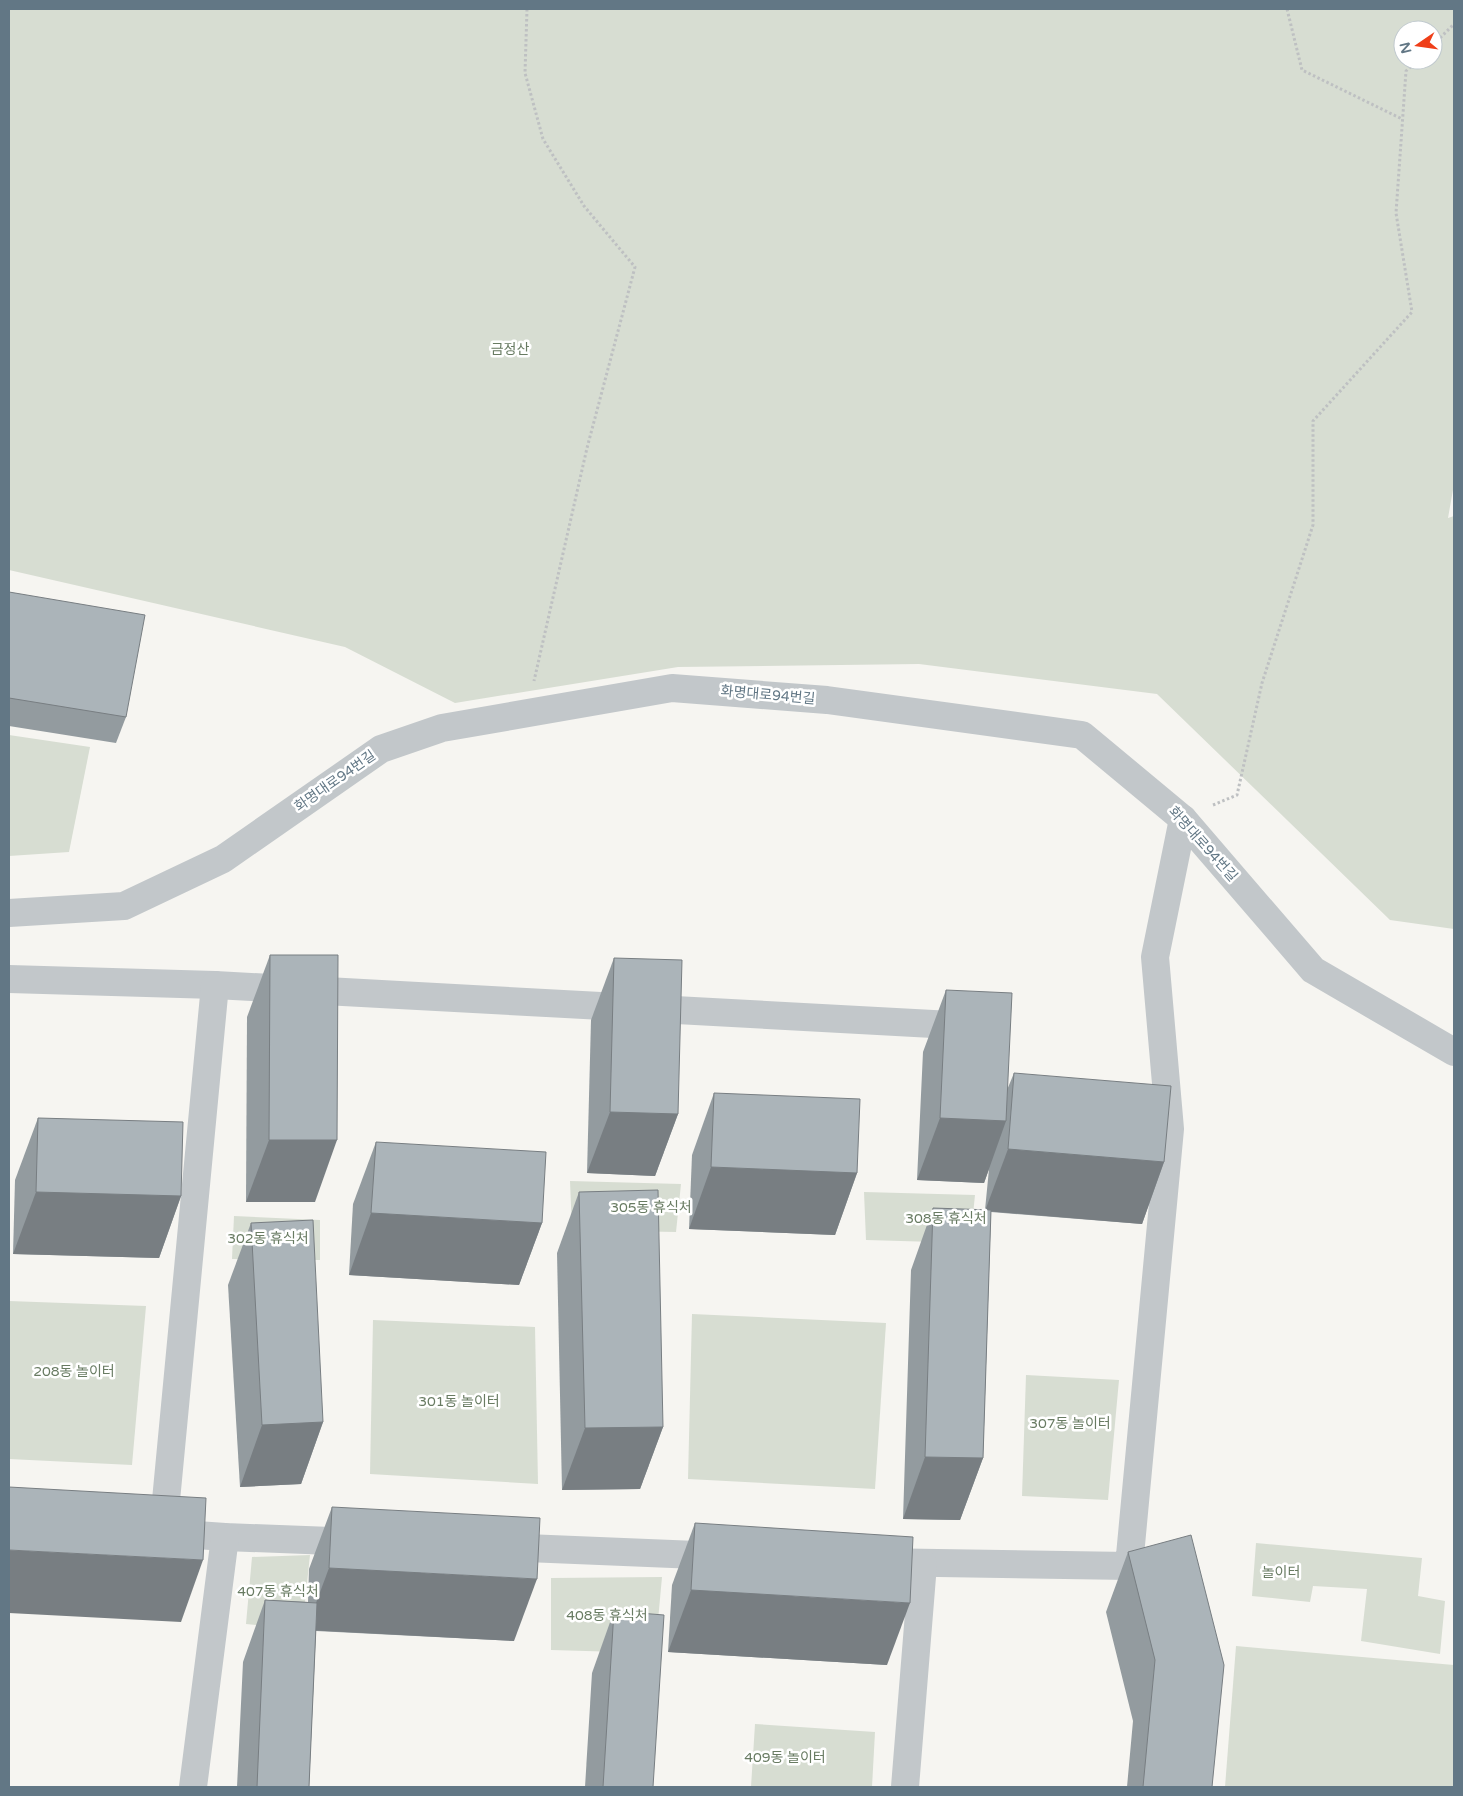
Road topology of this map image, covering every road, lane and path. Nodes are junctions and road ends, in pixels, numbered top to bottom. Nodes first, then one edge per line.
1 (527, 9) edge
2 (1287, 9) edge
3 (1454, 24) edge
4 (1443, 35) edge
5 (1407, 70) edge
6 (1402, 120) junction
7 (527, 713) junction
8 (1183, 819) junction
9 (9, 914) edge
10 (9, 979) edge
11 (215, 985) junction
12 (993, 1027) edge
13 (1454, 1052) edge
14 (1146, 1115) edge
15 (1170, 1129) junction
16 (134, 1531) edge
17 (163, 1532) junction
18 (225, 1537) junction
19 (385, 1543) edge
20 (474, 1546) edge
21 (744, 1557) edge
22 (854, 1561) edge
23 (923, 1564) junction
24 (193, 1787) edge
25 (905, 1787) edge

1 - 7 path
2 - 6 path
3 - 4 path
5 - 6 path
6 - 8 path
7 - 8 street, 화명대로94번길
7 - 9 street, 화명대로94번길
8 - 13 street, 화명대로94번길
8 - 15 street
10 - 11 street
11 - 12 street
11 - 17 street
14 - 15 street
15 - 23 street
16 - 17 street
17 - 18 street
18 - 19 street
18 - 24 street
20 - 21 street
22 - 23 street
23 - 25 street

